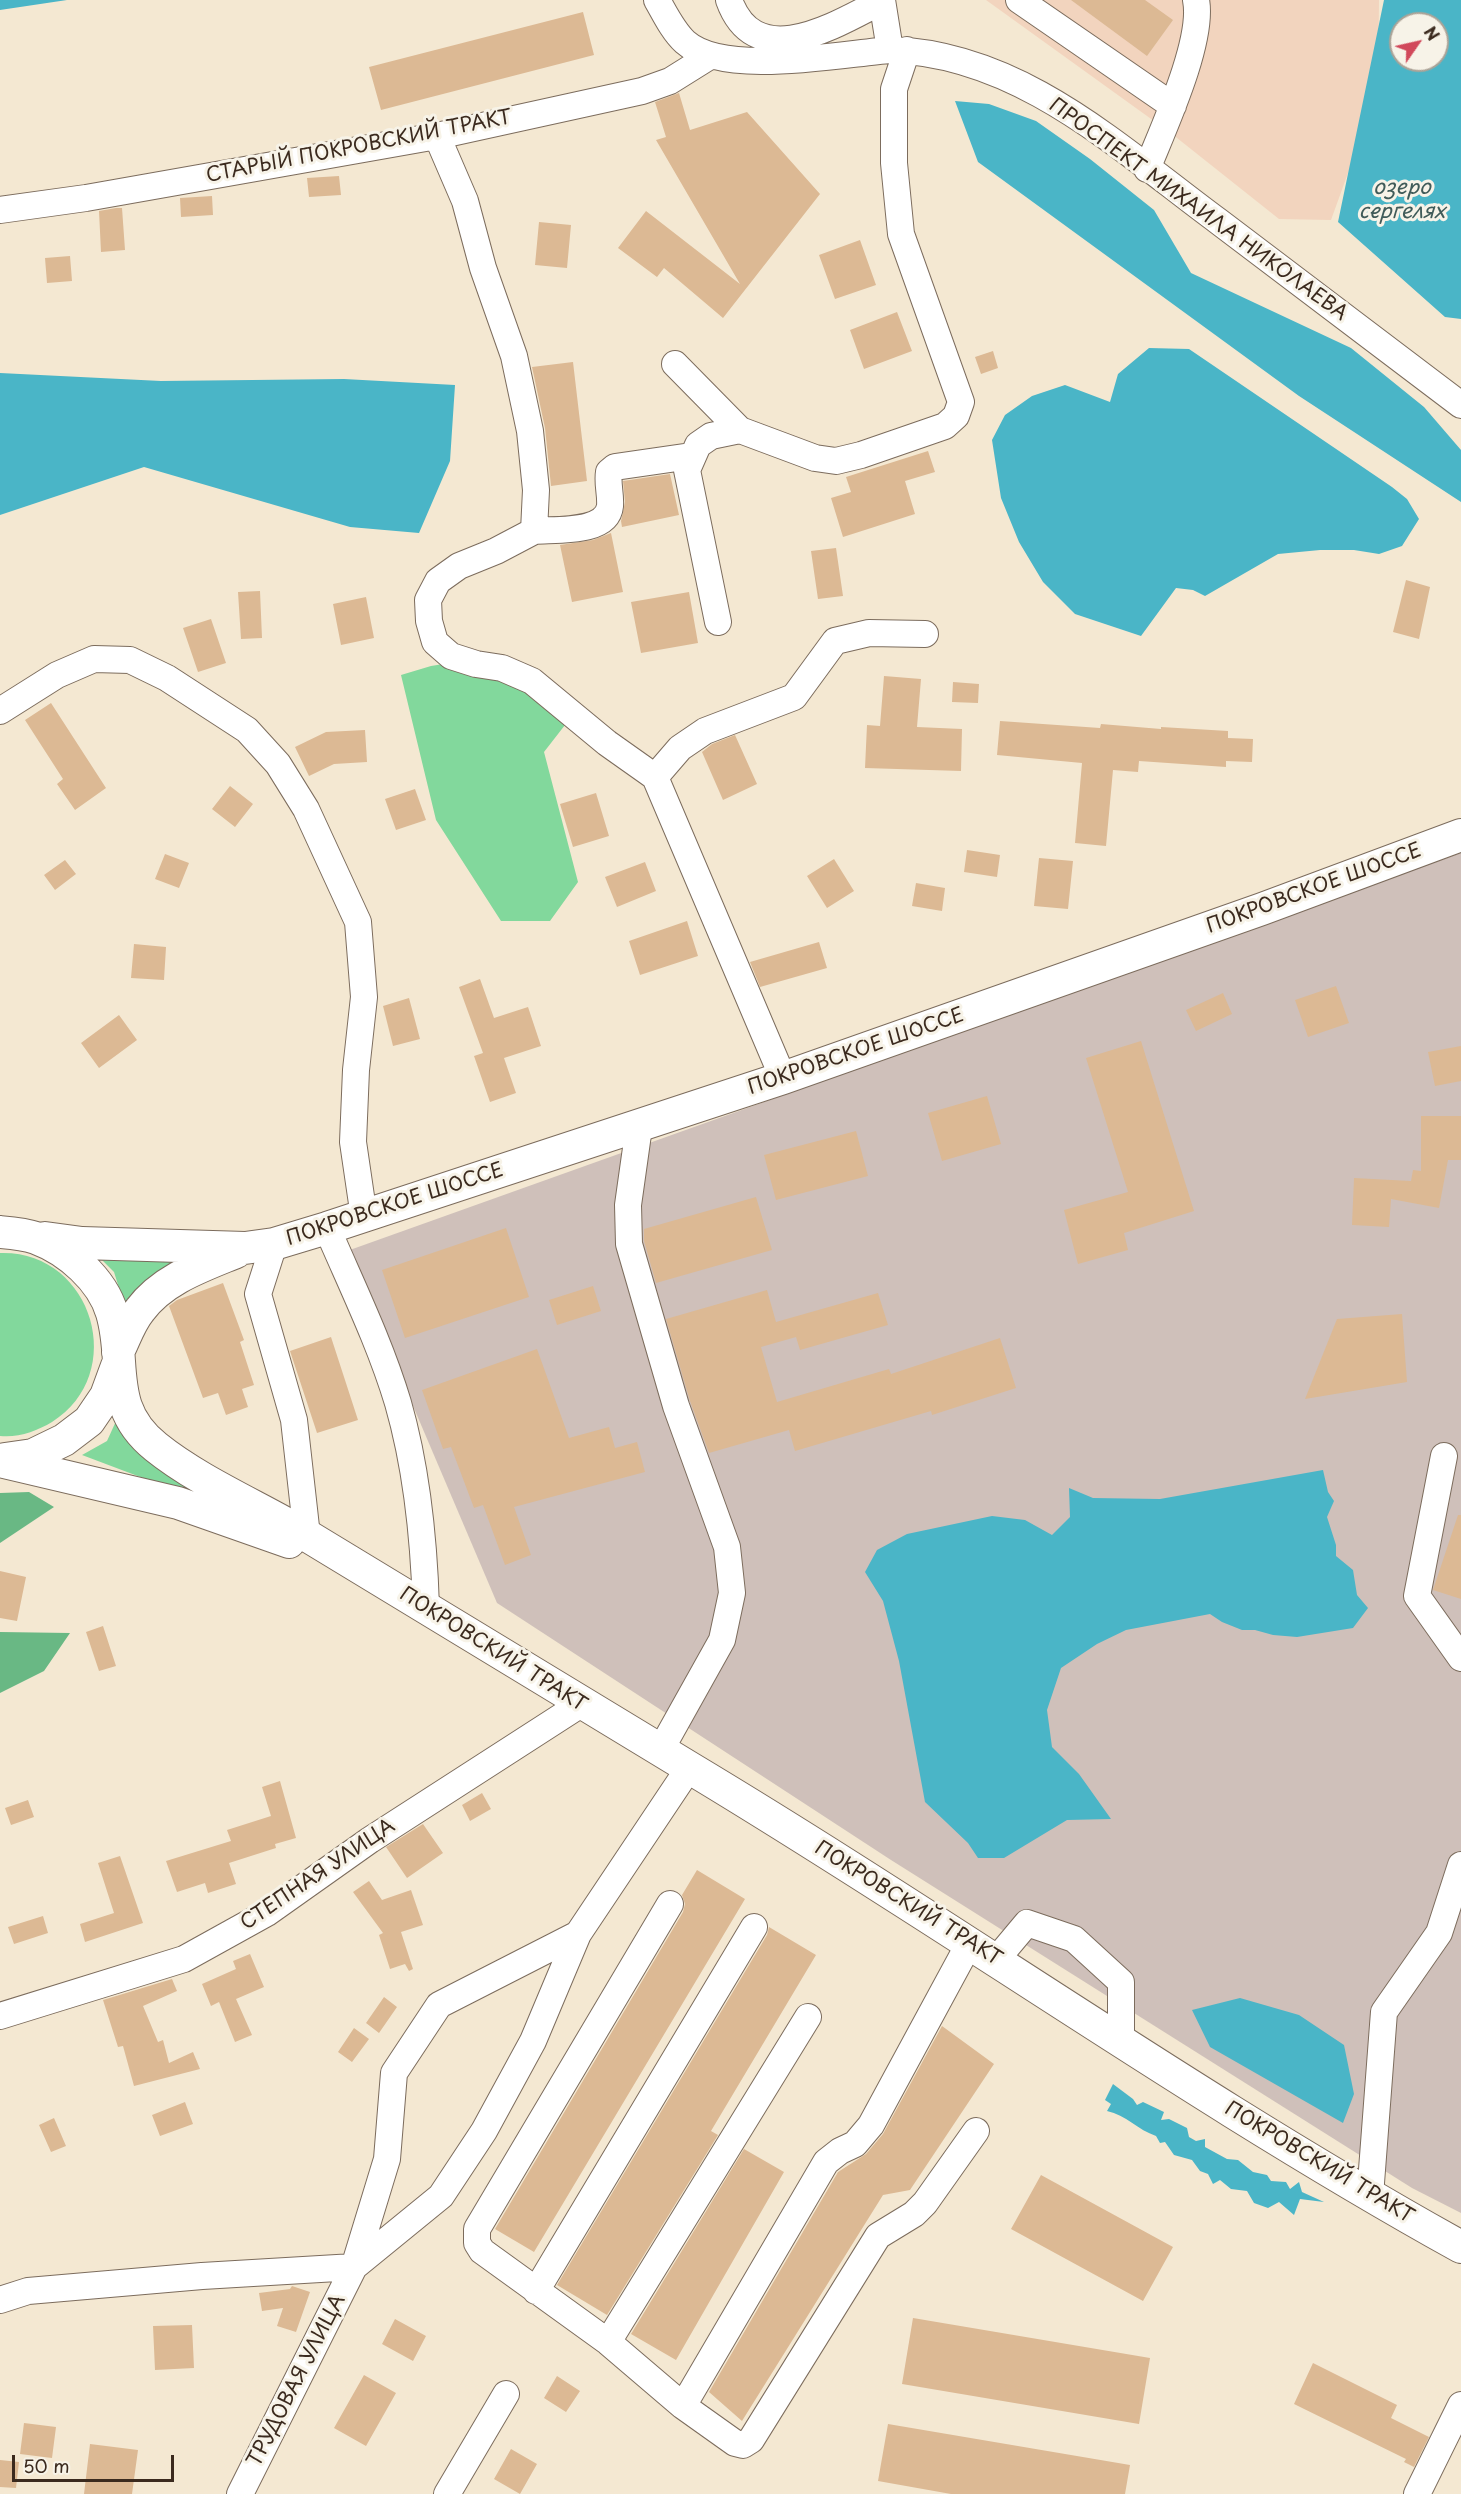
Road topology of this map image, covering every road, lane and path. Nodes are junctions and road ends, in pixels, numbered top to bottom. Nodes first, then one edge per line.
1 (657, 0) edge
2 (729, 0) edge
3 (882, 0) edge
4 (1019, 0) edge
5 (1196, 0) edge
6 (898, 50) junction
7 (710, 56) junction
8 (1173, 106) junction
9 (437, 136) junction
10 (1147, 169) junction
11 (0, 210) edge
12 (675, 364) dead end
13 (1461, 405) edge
14 (740, 430) junction
15 (691, 456) junction
16 (534, 531) junction
17 (718, 622) dead end
18 (925, 633) dead end
19 (0, 711) edge
20 (655, 777) junction
21 (1461, 835) edge
22 (783, 1078) junction
23 (639, 1127) junction
24 (364, 1216) junction
25 (327, 1228) junction
26 (0, 1232) edge
27 (32, 1236) junction
28 (259, 1246) junction
29 (118, 1358) junction
30 (1444, 1456) dead end
31 (0, 1460) edge
32 (307, 1536) junction
33 (352, 1564) junction
34 (426, 1608) junction
35 (1461, 1658) edge
36 (581, 1704) junction
37 (660, 1751) junction
38 (689, 1768) junction
39 (1461, 1865) edge
40 (670, 1904) dead end
41 (754, 1927) dead end
42 (578, 1934) junction
43 (969, 1944) junction
44 (996, 1960) junction
45 (0, 2016) edge
46 (808, 2017) dead end
47 (1121, 2043) junction
48 (976, 2131) dead end
49 (1370, 2196) junction
50 (1461, 2247) edge
51 (354, 2267) junction
52 (536, 2291) junction
53 (0, 2300) edge
54 (608, 2342) junction
55 (506, 2394) dead end
56 (1461, 2405) edge
57 (682, 2406) junction
58 (240, 2494) edge
59 (447, 2494) edge
60 (1417, 2494) edge

1 - 7 street, ПРОСПЕКТ МИХАИЛА НИКОЛАЕВА
2 - 3 street
3 - 6 street
4 - 8 street
5 - 8 street
6 - 7 street, ПРОСПЕКТ МИХАИЛА НИКОЛАЕВА
6 - 10 street, ПРОСПЕКТ МИХАИЛА НИКОЛАЕВА
6 - 14 street
7 - 9 street, СТАРЫЙ ПОКРОВСКИЙ ТРАКТ
8 - 10 street
9 - 11 street, СТАРЫЙ ПОКРОВСКИЙ ТРАКТ
9 - 16 street
10 - 13 street, ПРОСПЕКТ МИХАИЛА НИКОЛАЕВА
12 - 14 street
14 - 15 street
15 - 16 street
15 - 17 street
16 - 20 street
18 - 20 street
19 - 24 street
20 - 22 street
21 - 22 main road, ПОКРОВСКОЕ ШОССЕ
22 - 23 main road, ПОКРОВСКОЕ ШОССЕ
23 - 24 main road, ПОКРОВСКОЕ ШОССЕ
23 - 37 street
24 - 25 main road, ПОКРОВСКОЕ ШОССЕ
25 - 28 main road, ПОКРОВСКОЕ ШОССЕ
25 - 34 street
26 - 27 main road, ПОКРОВСКОЕ ШОССЕ
27 - 28 main road, ПОКРОВСКОЕ ШОССЕ
27 - 29 main road
28 - 29 main road, ПОКРОВСКОЕ ШОССЕ
28 - 32 street
29 - 31 main road, ПОКРОВСКОЕ ШОССЕ
29 - 32 main road
30 - 35 street
31 - 33 main road
32 - 33 main road
33 - 34 main road, ПОКРОВСКИЙ ТРАКТ
34 - 36 main road, ПОКРОВСКИЙ ТРАКТ
36 - 37 main road, ПОКРОВСКИЙ ТРАКТ
36 - 45 street, СТЕПНАЯ УЛИЦА
37 - 38 main road, ПОКРОВСКИЙ ТРАКТ
38 - 42 street, ТРУДОВАЯ УЛИЦА
38 - 43 main road, ПОКРОВСКИЙ ТРАКТ
39 - 49 street
40 - 52 street
41 - 52 street
42 - 51 street, ТРУДОВАЯ УЛИЦА
42 - 51 street, ТРУДОВАЯ УЛИЦА
43 - 44 main road, ПОКРОВСКИЙ ТРАКТ
43 - 57 street
44 - 47 main road, ПОКРОВСКИЙ ТРАКТ
44 - 47 street
46 - 54 street
47 - 49 main road, ПОКРОВСКИЙ ТРАКТ
48 - 57 street
49 - 50 main road, ПОКРОВСКИЙ ТРАКТ
51 - 53 street
51 - 58 street, ТРУДОВАЯ УЛИЦА
52 - 54 street
54 - 57 street
55 - 59 street
56 - 60 street

